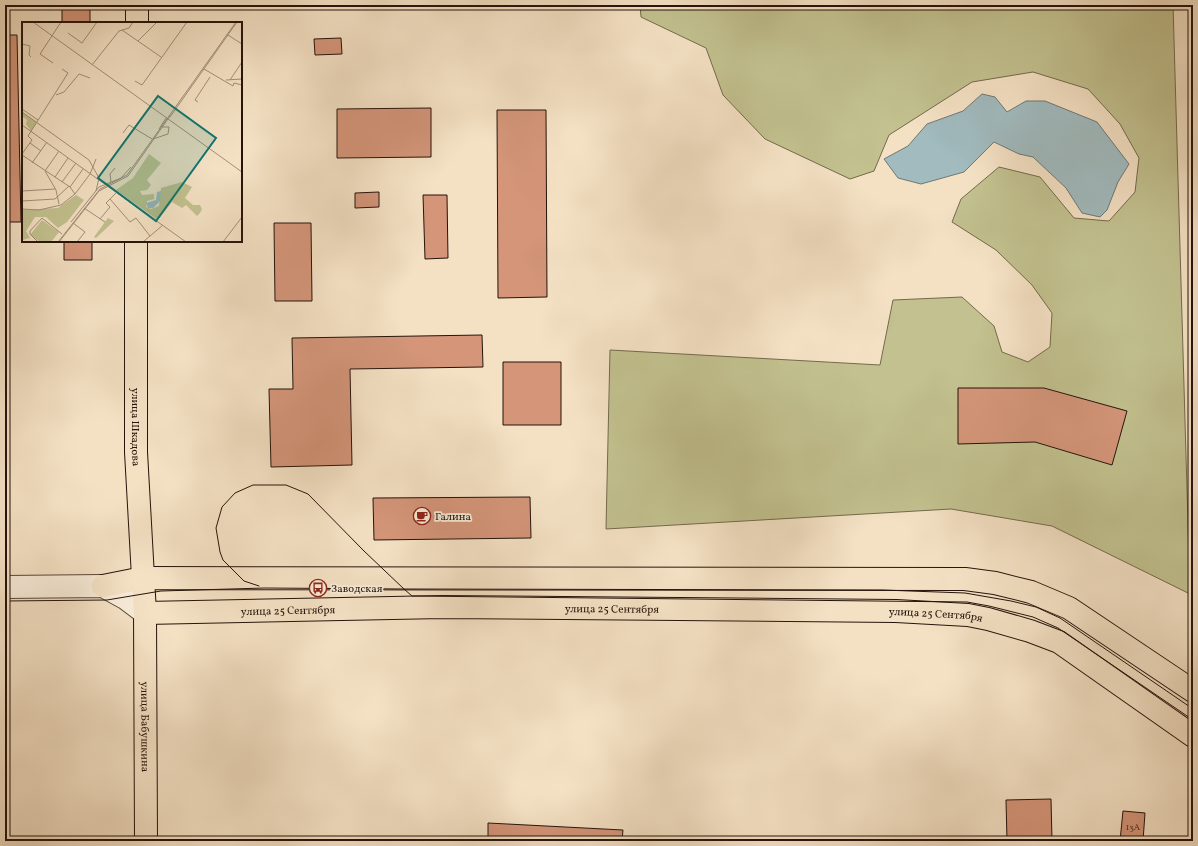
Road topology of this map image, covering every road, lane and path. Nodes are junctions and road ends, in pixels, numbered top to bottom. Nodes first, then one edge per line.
1 (137, 5) edge
2 (137, 22) edge
3 (136, 242) edge
4 (143, 578) junction
5 (103, 586) junction
6 (5, 587) edge
7 (145, 613) junction
8 (1193, 691) edge
9 (1193, 736) edge
10 (146, 841) edge

1 - 2 main road
3 - 4 main road, улица Шкадова
4 - 5 main road
4 - 7 main road, улица Шкадова
4 - 8 main road
5 - 6 street
5 - 7 street
7 - 9 main road, улица 25 Сентября
7 - 10 main road, улица Бабушкина

